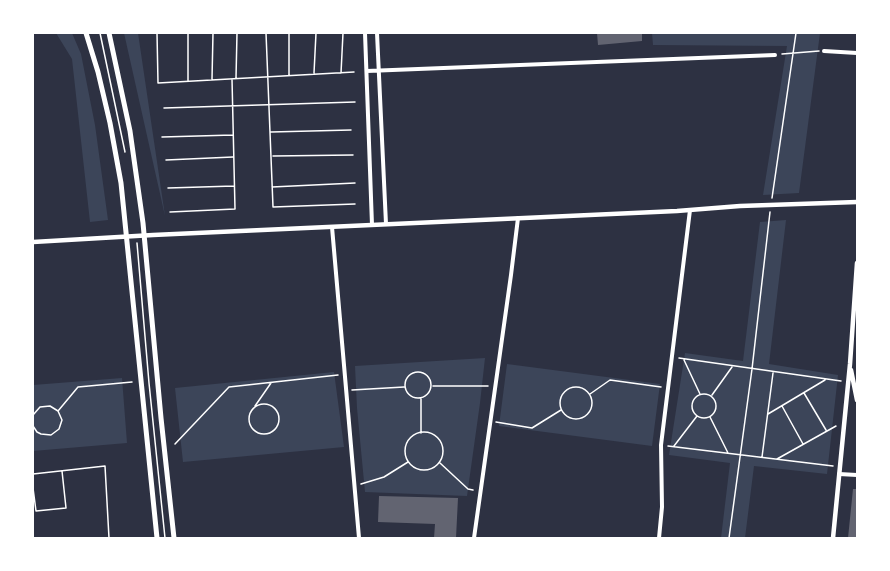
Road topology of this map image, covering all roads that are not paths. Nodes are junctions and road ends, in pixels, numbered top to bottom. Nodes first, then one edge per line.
1 (86, 33) edge
2 (109, 33) edge
3 (365, 33) edge
4 (377, 33) edge
5 (824, 51) road end
6 (857, 53) edge
7 (775, 55) road end
8 (379, 70) junction
9 (367, 71) junction
10 (857, 202) edge
11 (690, 210) junction
12 (518, 218) junction
13 (386, 224) junction
14 (372, 225) junction
15 (332, 227) junction
16 (144, 236) junction
17 (127, 237) junction
18 (33, 242) edge
19 (857, 262) edge
20 (849, 364) junction
21 (857, 400) edge
22 (839, 474) junction
23 (857, 475) edge
24 (157, 538) edge
25 (174, 538) edge
26 (359, 538) edge
27 (474, 538) edge
28 (658, 538) edge
29 (833, 538) edge

1 - 17 main road
2 - 16 main road
3 - 9 street
4 - 8 street
5 - 6 street
7 - 8 street
8 - 9 street
8 - 13 street
9 - 14 street
10 - 11 street
11 - 12 street
11 - 28 street
12 - 13 street
12 - 27 street
13 - 14 street
14 - 15 street
15 - 16 street
15 - 26 street
16 - 17 street
16 - 25 main road
17 - 18 street
17 - 24 main road
19 - 20 street
20 - 21 street
20 - 22 street
22 - 23 street
22 - 29 street

